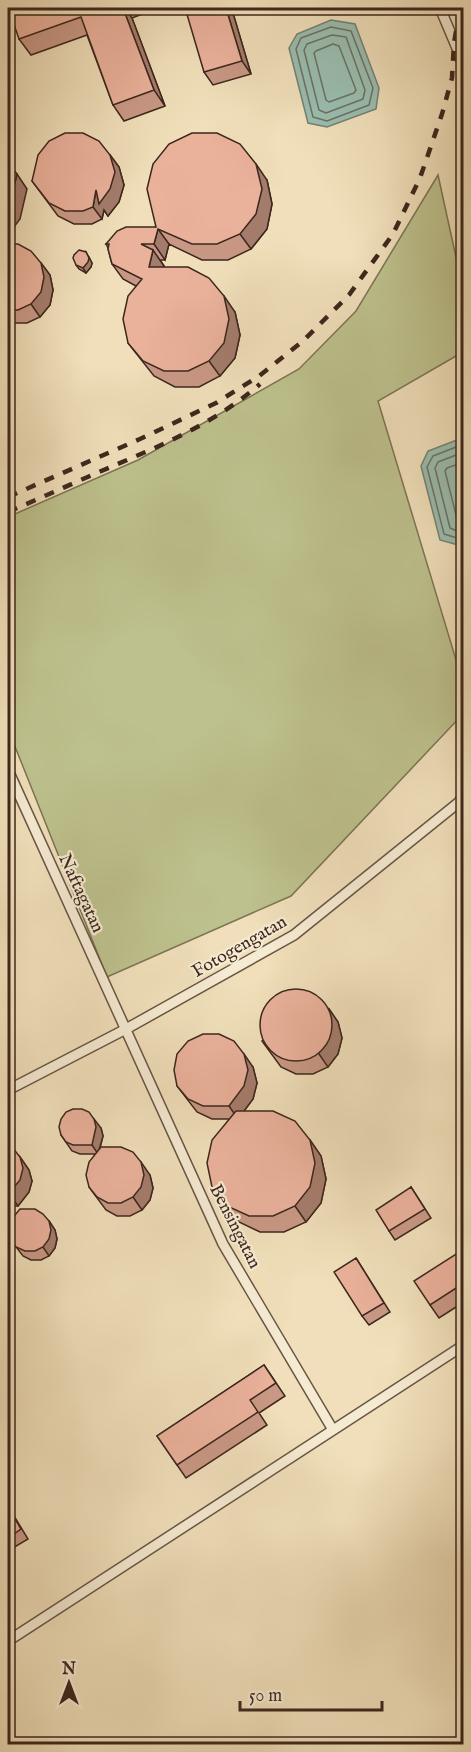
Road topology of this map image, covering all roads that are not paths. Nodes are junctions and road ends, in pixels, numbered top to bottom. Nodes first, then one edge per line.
1 (440, 8) edge
2 (461, 52) edge
3 (464, 69) edge
4 (8, 770) edge
5 (464, 795) edge
6 (126, 1029) junction
7 (8, 1090) edge
8 (464, 1345) edge
9 (333, 1430) junction
10 (8, 1641) edge

1 - 2 lane
2 - 3 lane
4 - 6 lane, Naftagatan
5 - 6 lane, Fotogengatan
6 - 7 lane, Fotogengatan
6 - 9 lane, Bensingatan
8 - 9 lane
9 - 10 lane

